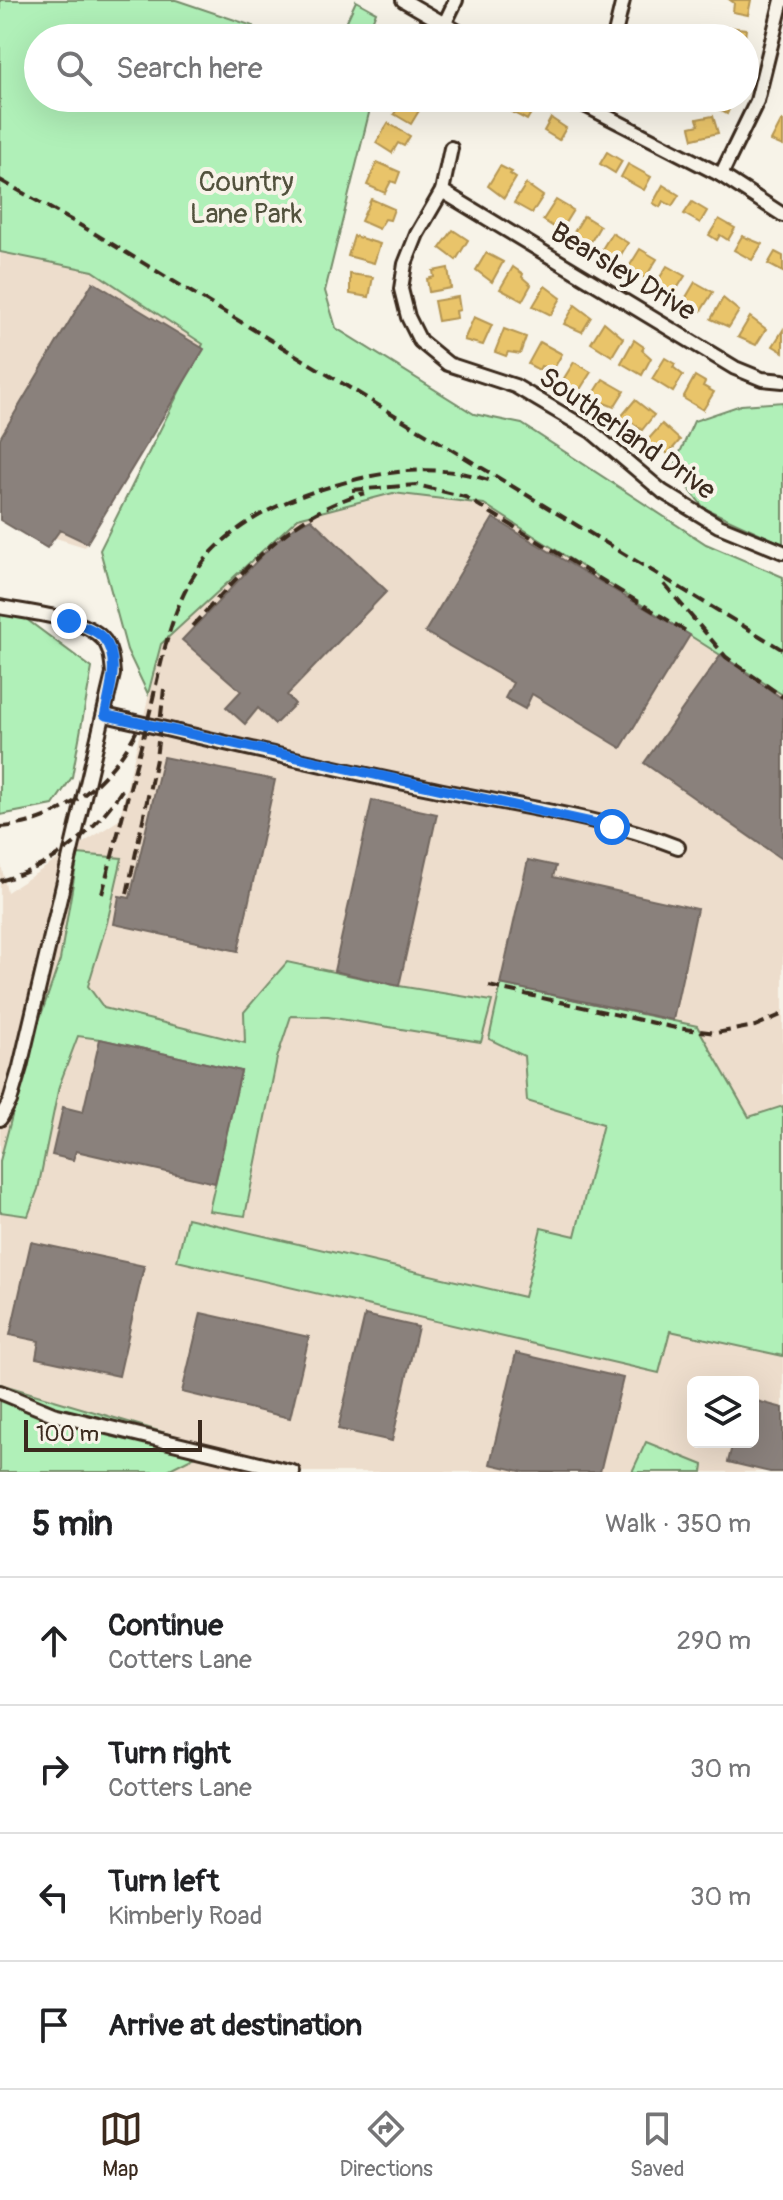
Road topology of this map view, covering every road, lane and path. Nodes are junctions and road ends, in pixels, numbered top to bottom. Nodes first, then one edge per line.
1 (403, 0) edge
2 (456, 0) edge
3 (623, 0) edge
4 (782, 0) edge
5 (445, 23) joint
6 (617, 24) edge
7 (759, 93) edge
8 (596, 112) edge
9 (752, 112) edge
10 (451, 148) dead end
11 (721, 175) junction
12 (442, 191) junction
13 (783, 215) edge
14 (783, 381) edge
15 (783, 552) edge
16 (0, 607) edge
17 (105, 715) junction
18 (678, 847) dead end
19 (0, 1119) edge
20 (0, 1392) edge
21 (293, 1472) edge

1 - 5 street
2 - 5 street
3 - 6 street
4 - 7 street
8 - 11 street
9 - 11 street
10 - 12 street, Southerland Drive
11 - 13 street
12 - 14 street, Bearsley Drive
12 - 15 street, Southerland Drive
16 - 17 street
17 - 18 street
17 - 19 street
20 - 21 street

